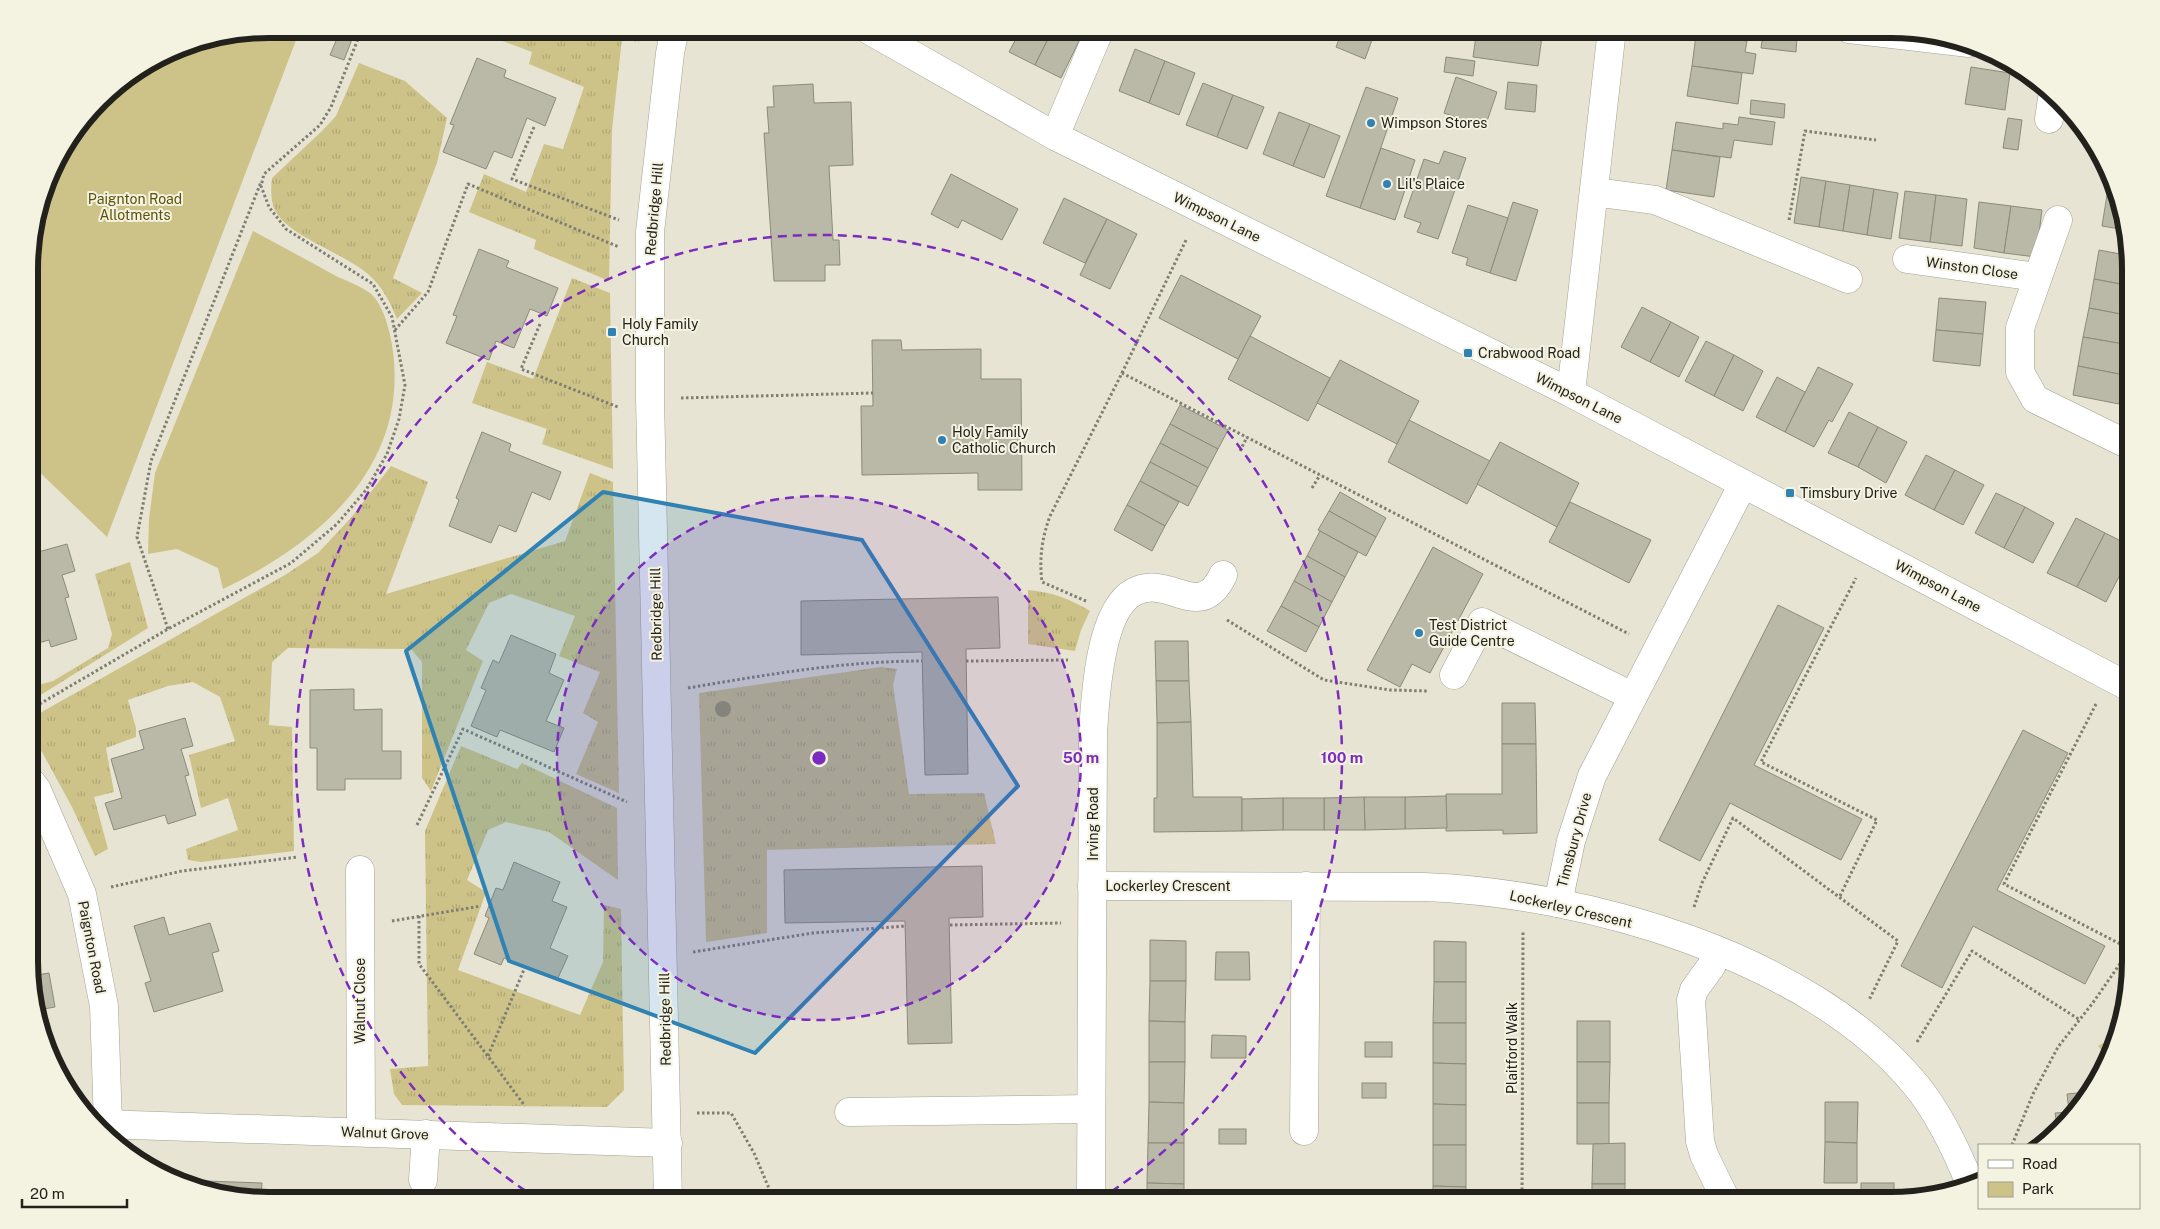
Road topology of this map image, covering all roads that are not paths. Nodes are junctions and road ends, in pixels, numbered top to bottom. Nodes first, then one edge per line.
1 (673, 38) edge
2 (883, 38) edge
3 (1096, 38) edge
4 (1611, 38) edge
5 (1055, 136) junction
6 (1594, 192) junction
7 (2058, 220) dead end
8 (1907, 259) dead end
9 (2037, 277) junction
10 (1848, 279) dead end
11 (1570, 393) junction
12 (2122, 442) edge
13 (1743, 484) junction
14 (1224, 575) dead end
15 (1454, 675) road end
16 (2121, 683) edge
17 (1632, 696) junction
18 (38, 792) edge
19 (360, 870) dead end
20 (1092, 886) junction
21 (1306, 886) junction
22 (1558, 903) junction
23 (1716, 950) junction
24 (1091, 1109) junction
25 (849, 1112) dead end
26 (105, 1124) edge
27 (1304, 1131) dead end
28 (361, 1132) junction
29 (426, 1134) junction
30 (668, 1142) junction
31 (1969, 1178) edge
32 (423, 1180) dead end
33 (668, 1192) edge
34 (1091, 1192) edge
35 (1722, 1192) edge

1 - 30 street, Redbridge Hill
2 - 5 street, Wimpson Lane
3 - 5 street
4 - 6 street
5 - 11 street, Wimpson Lane
6 - 10 street
6 - 11 street
7 - 9 street, Winston Close
8 - 9 street, Winston Close
9 - 12 street, Winston Close
11 - 13 street, Wimpson Lane
13 - 16 street, Wimpson Lane
13 - 17 street, Timsbury Drive
14 - 20 street, Irving Road
15 - 17 street
17 - 22 street, Timsbury Drive
18 - 26 street, Paignton Road
19 - 28 street, Walnut Close
20 - 21 street, Lockerley Crescent
20 - 24 street, Irving Road
21 - 22 street, Lockerley Crescent
21 - 27 street
22 - 23 street, Lockerley Crescent
23 - 31 street, Lockerley Crescent
23 - 35 street
24 - 25 street
24 - 34 street, Irving Road
26 - 28 street, Walnut Grove
28 - 29 street, Walnut Grove
29 - 30 street, Walnut Grove
29 - 32 street
30 - 33 street, Redbridge Hill

